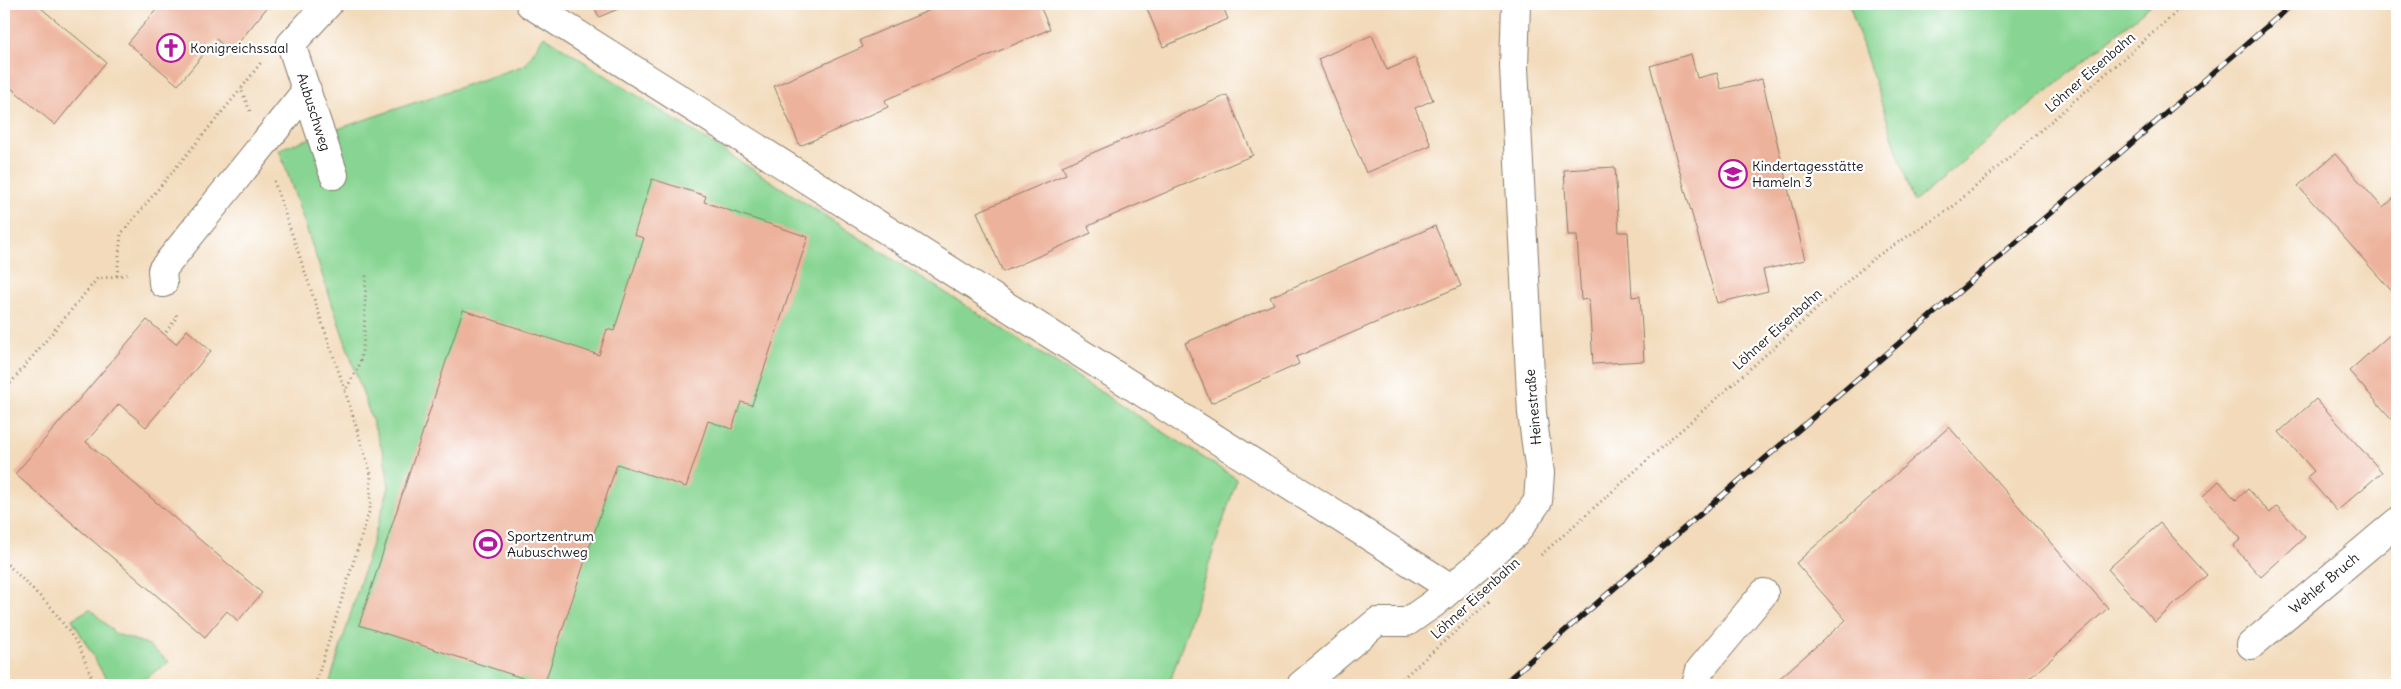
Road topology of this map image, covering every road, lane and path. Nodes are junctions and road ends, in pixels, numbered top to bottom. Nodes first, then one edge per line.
1 (328, 4) edge
2 (530, 4) edge
3 (1516, 4) edge
4 (2186, 4) edge
5 (291, 44) junction
6 (242, 89) junction
7 (306, 90) junction
8 (263, 147) junction
9 (334, 174) dead end
10 (366, 274) dead end
11 (118, 276) junction
12 (163, 283) junction
13 (166, 332) dead end
14 (4, 391) edge
15 (345, 391) junction
16 (2397, 522) edge
17 (1535, 560) dead end
18 (4, 561) edge
19 (1451, 588) junction
20 (1498, 593) dead end
21 (1764, 593) dead end
22 (2251, 645) dead end
23 (94, 685) edge
24 (315, 685) edge
25 (1300, 685) edge
26 (1395, 685) edge
27 (1696, 685) edge

1 - 5 street
2 - 19 street
3 - 19 street, Heinestraße
4 - 17 path, Löhner Eisenbahn
5 - 6 path
5 - 7 street, Aubuschweg
6 - 8 path
6 - 11 path
7 - 8 street
7 - 9 street, Aubuschweg
8 - 12 street
8 - 15 path
10 - 15 path
11 - 12 path
11 - 14 path
12 - 13 path
15 - 24 path
16 - 22 street, Wehler Bruch
18 - 23 path
19 - 25 street, Heinestraße
20 - 26 path, Löhner Eisenbahn
21 - 27 street

